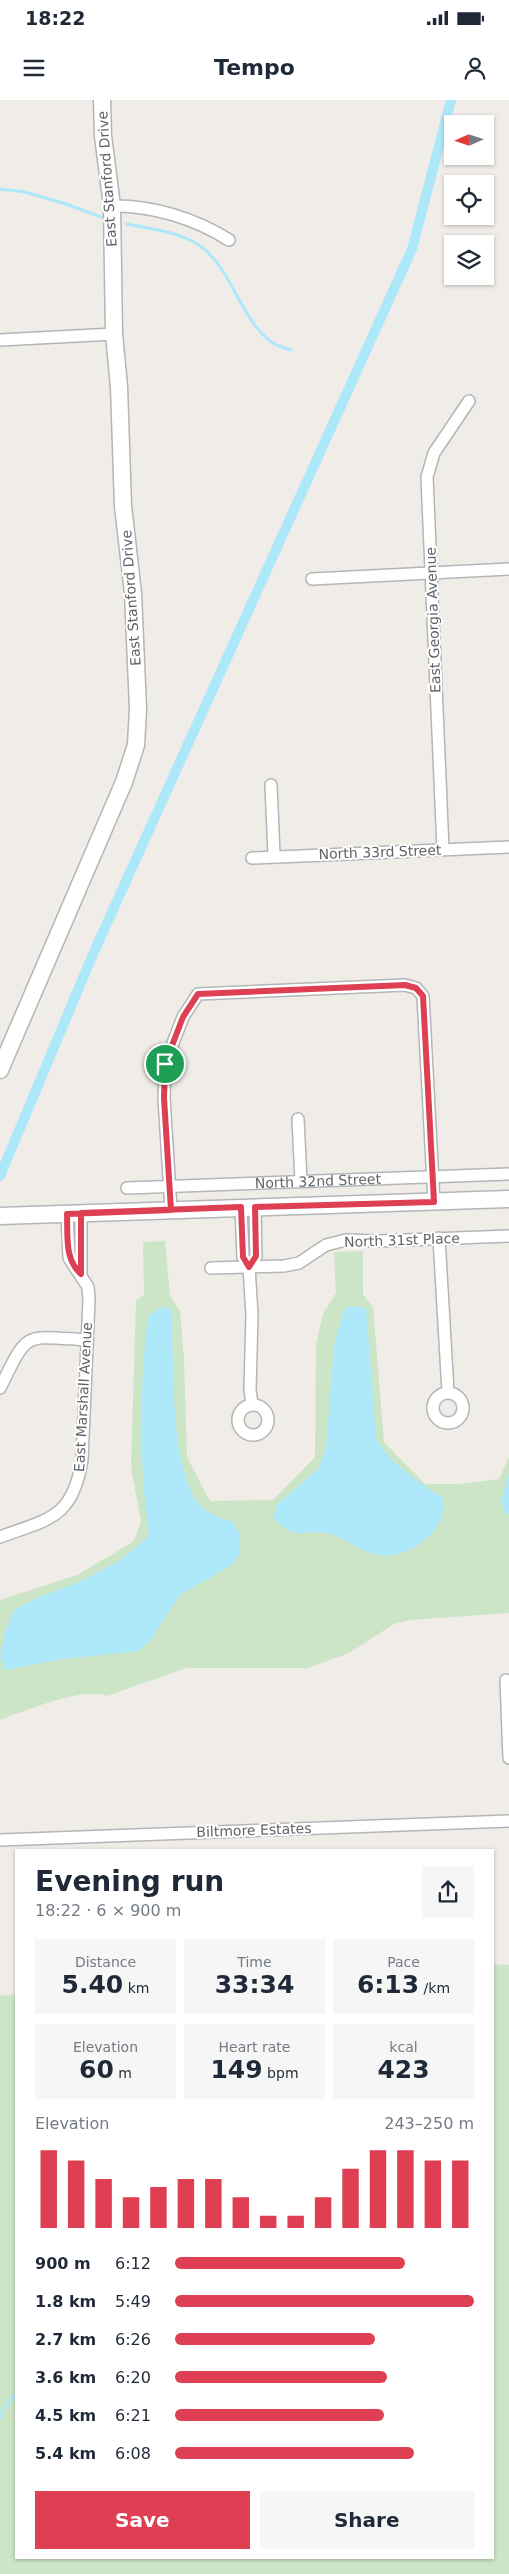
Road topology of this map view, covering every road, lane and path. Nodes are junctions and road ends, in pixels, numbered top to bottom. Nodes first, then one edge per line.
1 (102, 100) edge
2 (112, 206) junction
3 (229, 240) dead end
4 (114, 334) junction
5 (0, 340) edge
6 (469, 401) dead end
7 (509, 569) edge
8 (431, 572) junction
9 (312, 579) dead end
10 (271, 785) dead end
11 (509, 847) edge
12 (443, 850) junction
13 (274, 855) junction
14 (252, 858) dead end
15 (0, 1070) edge
16 (298, 1119) dead end
17 (509, 1174) edge
18 (432, 1177) junction
19 (301, 1181) junction
20 (170, 1186) junction
21 (127, 1188) dead end
22 (509, 1199) edge
23 (434, 1202) junction
24 (248, 1207) junction
25 (171, 1210) junction
26 (74, 1214) junction
27 (6, 1216) edge
28 (509, 1236) edge
29 (439, 1238) junction
30 (242, 1244) junction
31 (256, 1244) junction
32 (249, 1267) junction
33 (211, 1268) dead end
34 (87, 1340) junction
35 (0, 1388) edge
36 (448, 1392) dead end
37 (252, 1404) dead end
38 (0, 1537) edge
39 (506, 1680) dead end
40 (509, 1758) edge
41 (509, 1821) edge
42 (0, 1840) edge

1 - 2 street, East Stanford Drive
2 - 3 street
2 - 4 street, East Stanford Drive
4 - 5 street
4 - 15 street, East Stanford Drive
6 - 8 street, East Georgia Avenue
7 - 8 street
8 - 9 street
8 - 12 street, East Georgia Avenue
10 - 13 street
11 - 12 street, North 33rd Street
12 - 13 street, North 33rd Street
13 - 14 street, North 33rd Street
16 - 19 street
17 - 18 street, North 32nd Street
18 - 19 street, North 32nd Street
18 - 20 street
18 - 23 street
19 - 20 street, North 32nd Street
20 - 21 street, North 32nd Street
20 - 25 street
22 - 23 street, North 32nd Street
23 - 24 street, North 32nd Street
24 - 25 street, North 32nd Street
24 - 30 street
24 - 31 street
25 - 26 street, North 32nd Street
26 - 27 street, North 32nd Street
26 - 34 street, East Marshall Avenue
28 - 29 street, North 31st Place
29 - 32 street, North 31st Place
29 - 36 street
30 - 31 street
30 - 32 street
31 - 32 street
32 - 33 street, North 31st Place
32 - 37 street
34 - 35 street
34 - 38 street, East Marshall Avenue
39 - 40 street
41 - 42 street, Biltmore Estates

